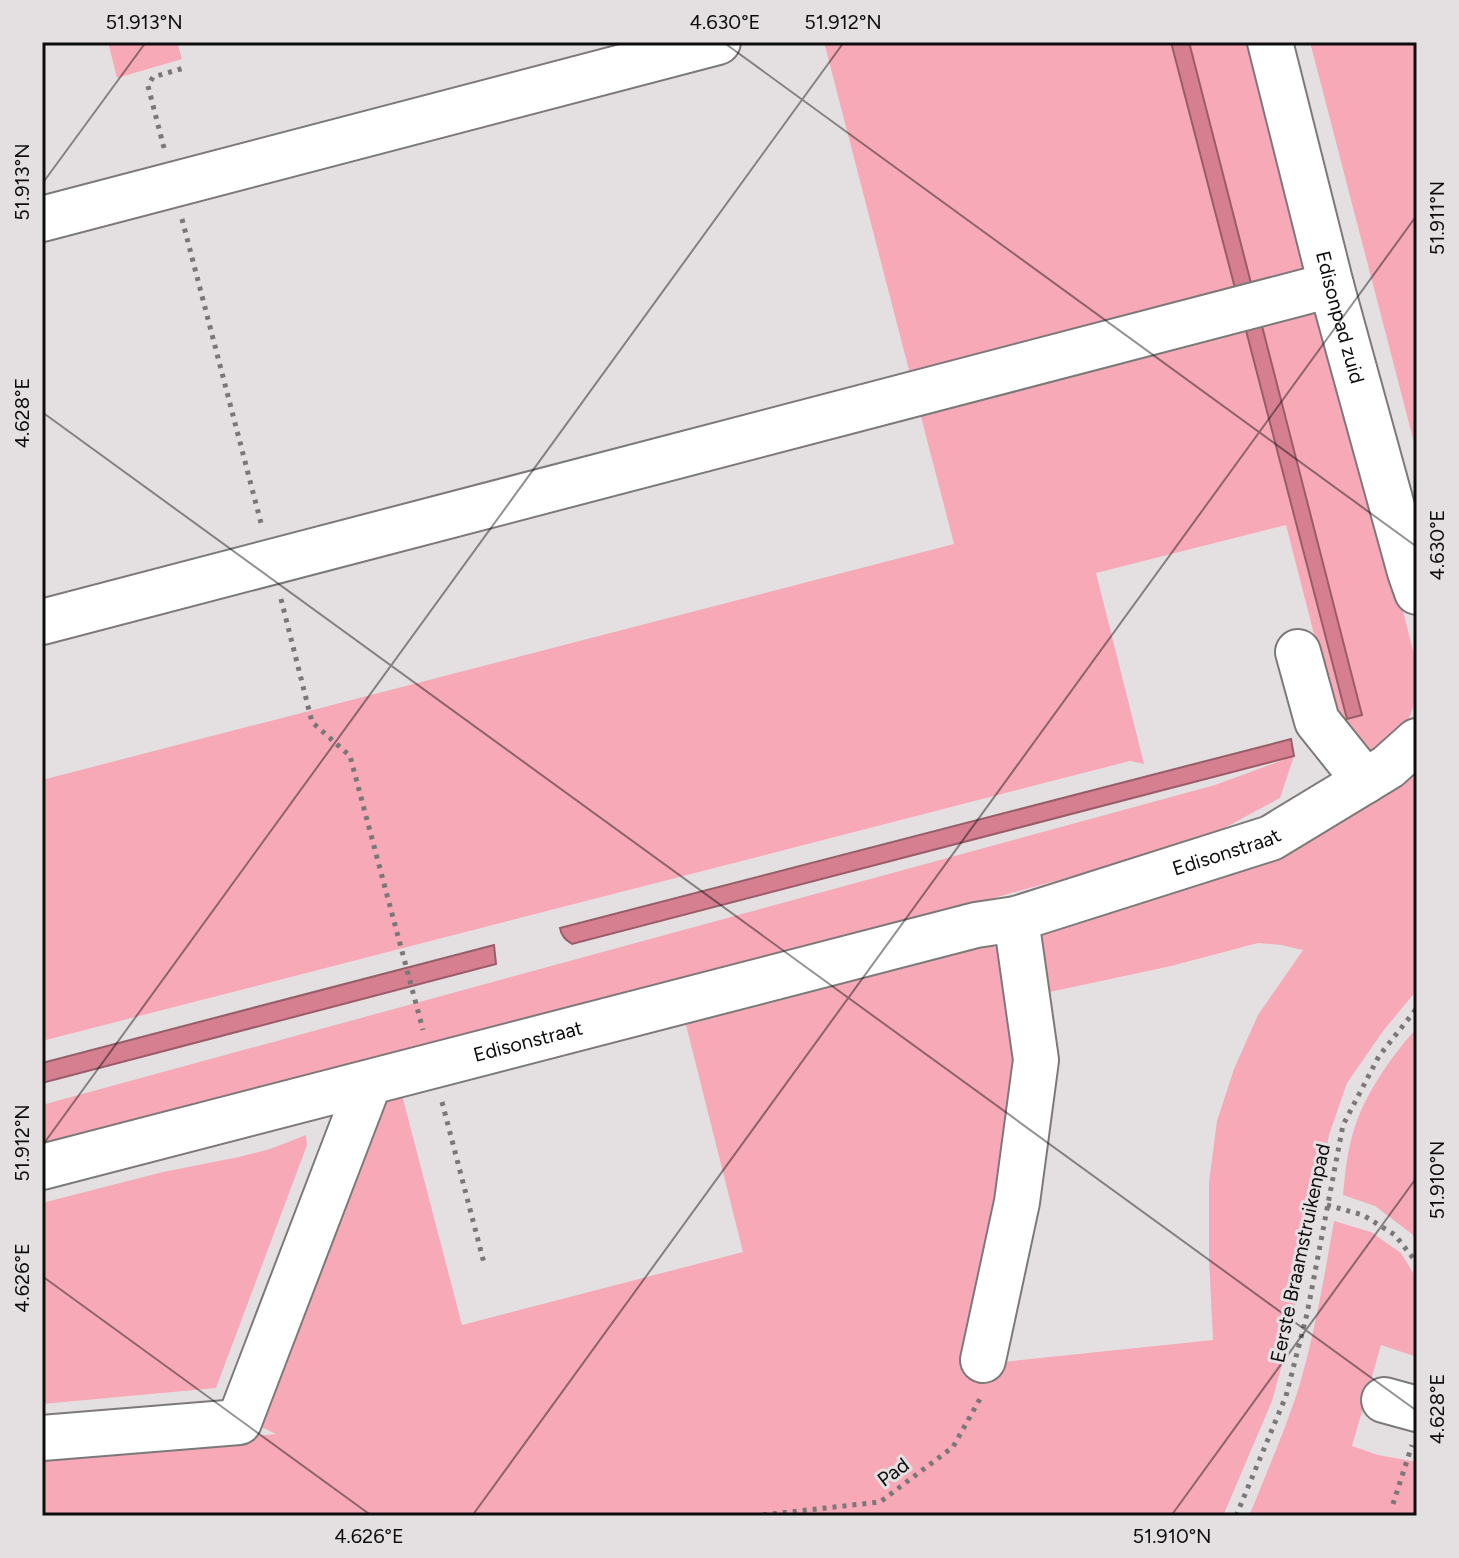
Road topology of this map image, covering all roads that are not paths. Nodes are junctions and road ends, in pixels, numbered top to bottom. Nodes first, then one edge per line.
1 (718, 42) edge
2 (1270, 42) edge
3 (42, 219) edge
4 (1331, 285) junction
5 (1417, 592) edge
6 (42, 622) edge
7 (1298, 652) dead end
8 (1417, 741) edge
9 (1365, 781) junction
10 (1016, 919) junction
11 (369, 1083) junction
12 (42, 1167) edge
13 (983, 1360) road end
14 (42, 1438) edge

1 - 3 lane
2 - 4 lane, Edisonpad zuid
4 - 5 lane, Edisonpad zuid
4 - 6 lane
7 - 9 lane
8 - 9 lane, Edisonstraat
9 - 10 lane, Edisonstraat
10 - 11 lane, Edisonstraat
10 - 13 lane
11 - 12 lane, Edisonstraat
11 - 14 lane

